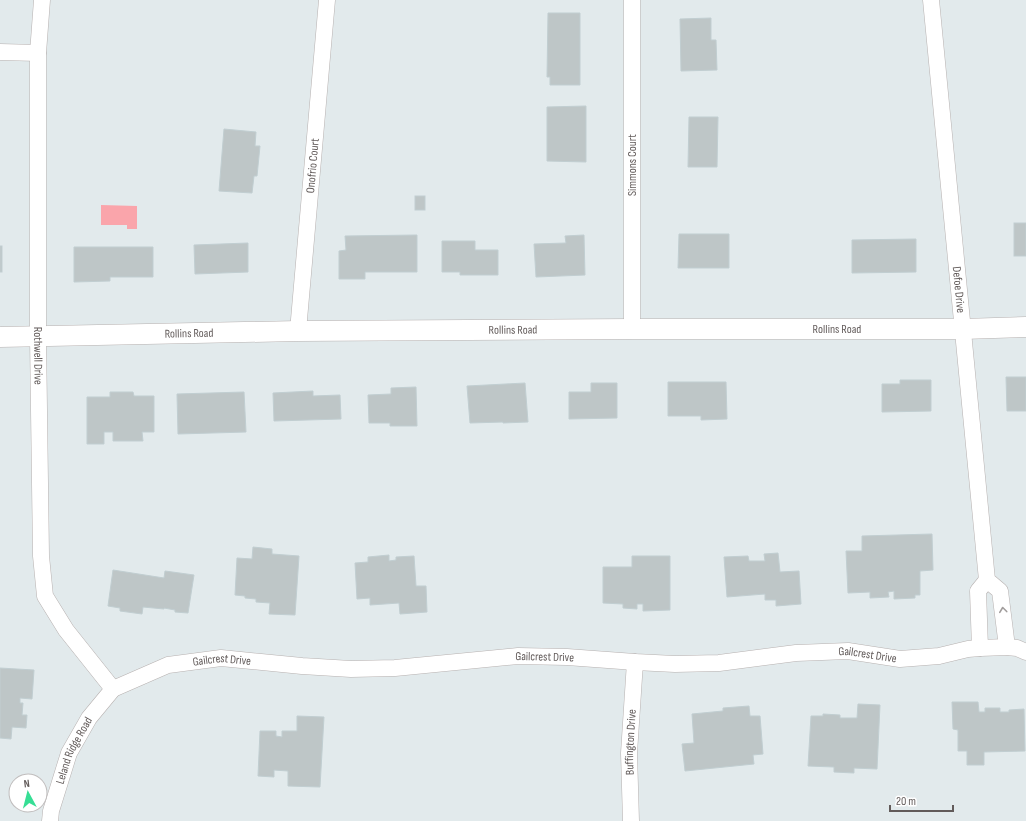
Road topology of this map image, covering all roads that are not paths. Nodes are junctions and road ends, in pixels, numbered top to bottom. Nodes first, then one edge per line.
1 (42, 0) edge
2 (327, 0) edge
3 (632, 0) edge
4 (931, 0) edge
5 (0, 52) edge
6 (38, 53) junction
7 (1026, 328) edge
8 (632, 329) junction
9 (963, 329) junction
10 (298, 331) junction
11 (0, 337) edge
12 (38, 337) junction
13 (987, 580) junction
14 (1007, 647) junction
15 (980, 648) junction
16 (1026, 652) edge
17 (635, 662) junction
18 (113, 689) junction
19 (50, 821) edge
20 (631, 821) edge

1 - 6 street, Rothwell Drive
2 - 10 street, Onofrio Court
3 - 8 street, Simmons Court
4 - 9 street, Defoe Drive
5 - 6 street
6 - 12 street, Rothwell Drive
7 - 9 street, Rollins Road
8 - 9 street, Rollins Road
8 - 10 street, Rollins Road
9 - 13 street, Defoe Drive
10 - 12 street, Rollins Road
11 - 12 street, Rollins Road
12 - 18 street, Rothwell Drive
14 -> 13 street
13 - 15 street
14 - 15 street, Gailcrest Drive
14 - 16 street, Gailcrest Drive
15 - 17 street, Gailcrest Drive
17 - 18 street, Gailcrest Drive
17 - 20 street, Buffington Drive
18 - 19 street, Leland Ridge Road

